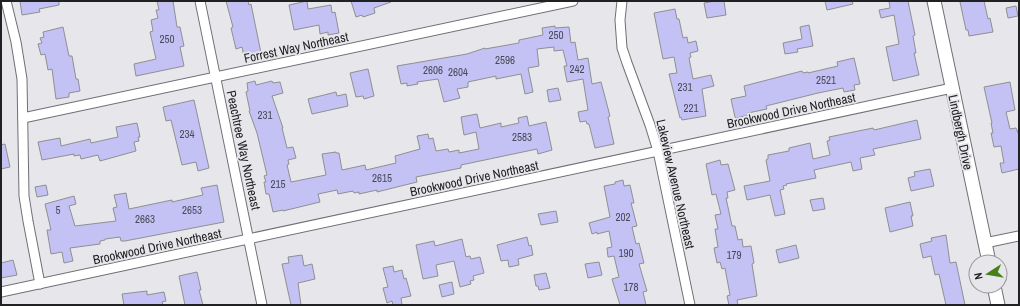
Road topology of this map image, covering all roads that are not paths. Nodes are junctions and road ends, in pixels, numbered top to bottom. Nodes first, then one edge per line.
1 (6, 1) edge
2 (200, 1) edge
3 (573, 1) edge
4 (622, 1) edge
5 (934, 1) edge
6 (216, 77) junction
7 (952, 88) junction
8 (23, 118) junction
9 (658, 152) junction
10 (1019, 236) edge
11 (249, 239) junction
12 (985, 243) junction
13 (987, 254) edge
14 (40, 284) junction
15 (1, 292) edge
16 (996, 294) edge
17 (262, 305) edge
18 (690, 305) edge
19 (998, 305) edge

1 - 8 street
2 - 6 street, Peachtree Way Northeast
3 - 6 street, Forrest Way Northeast
4 - 9 street, Lakeview Avenue Northeast
5 - 7 main road, Lindbergh Drive
6 - 8 street, Forrest Way Northeast
6 - 11 street, Peachtree Way Northeast
7 - 9 street, Brookwood Drive Northeast
7 - 12 main road, Lindbergh Drive
8 - 14 street
9 - 11 street, Brookwood Drive Northeast
9 - 18 street, Lakeview Avenue Northeast
10 - 12 street
11 - 14 street, Brookwood Drive Northeast
11 - 17 street, Peachtree Way Northeast
12 - 13 main road, Lindbergh Drive
14 - 15 street, Brookwood Drive Northeast
16 - 19 main road

